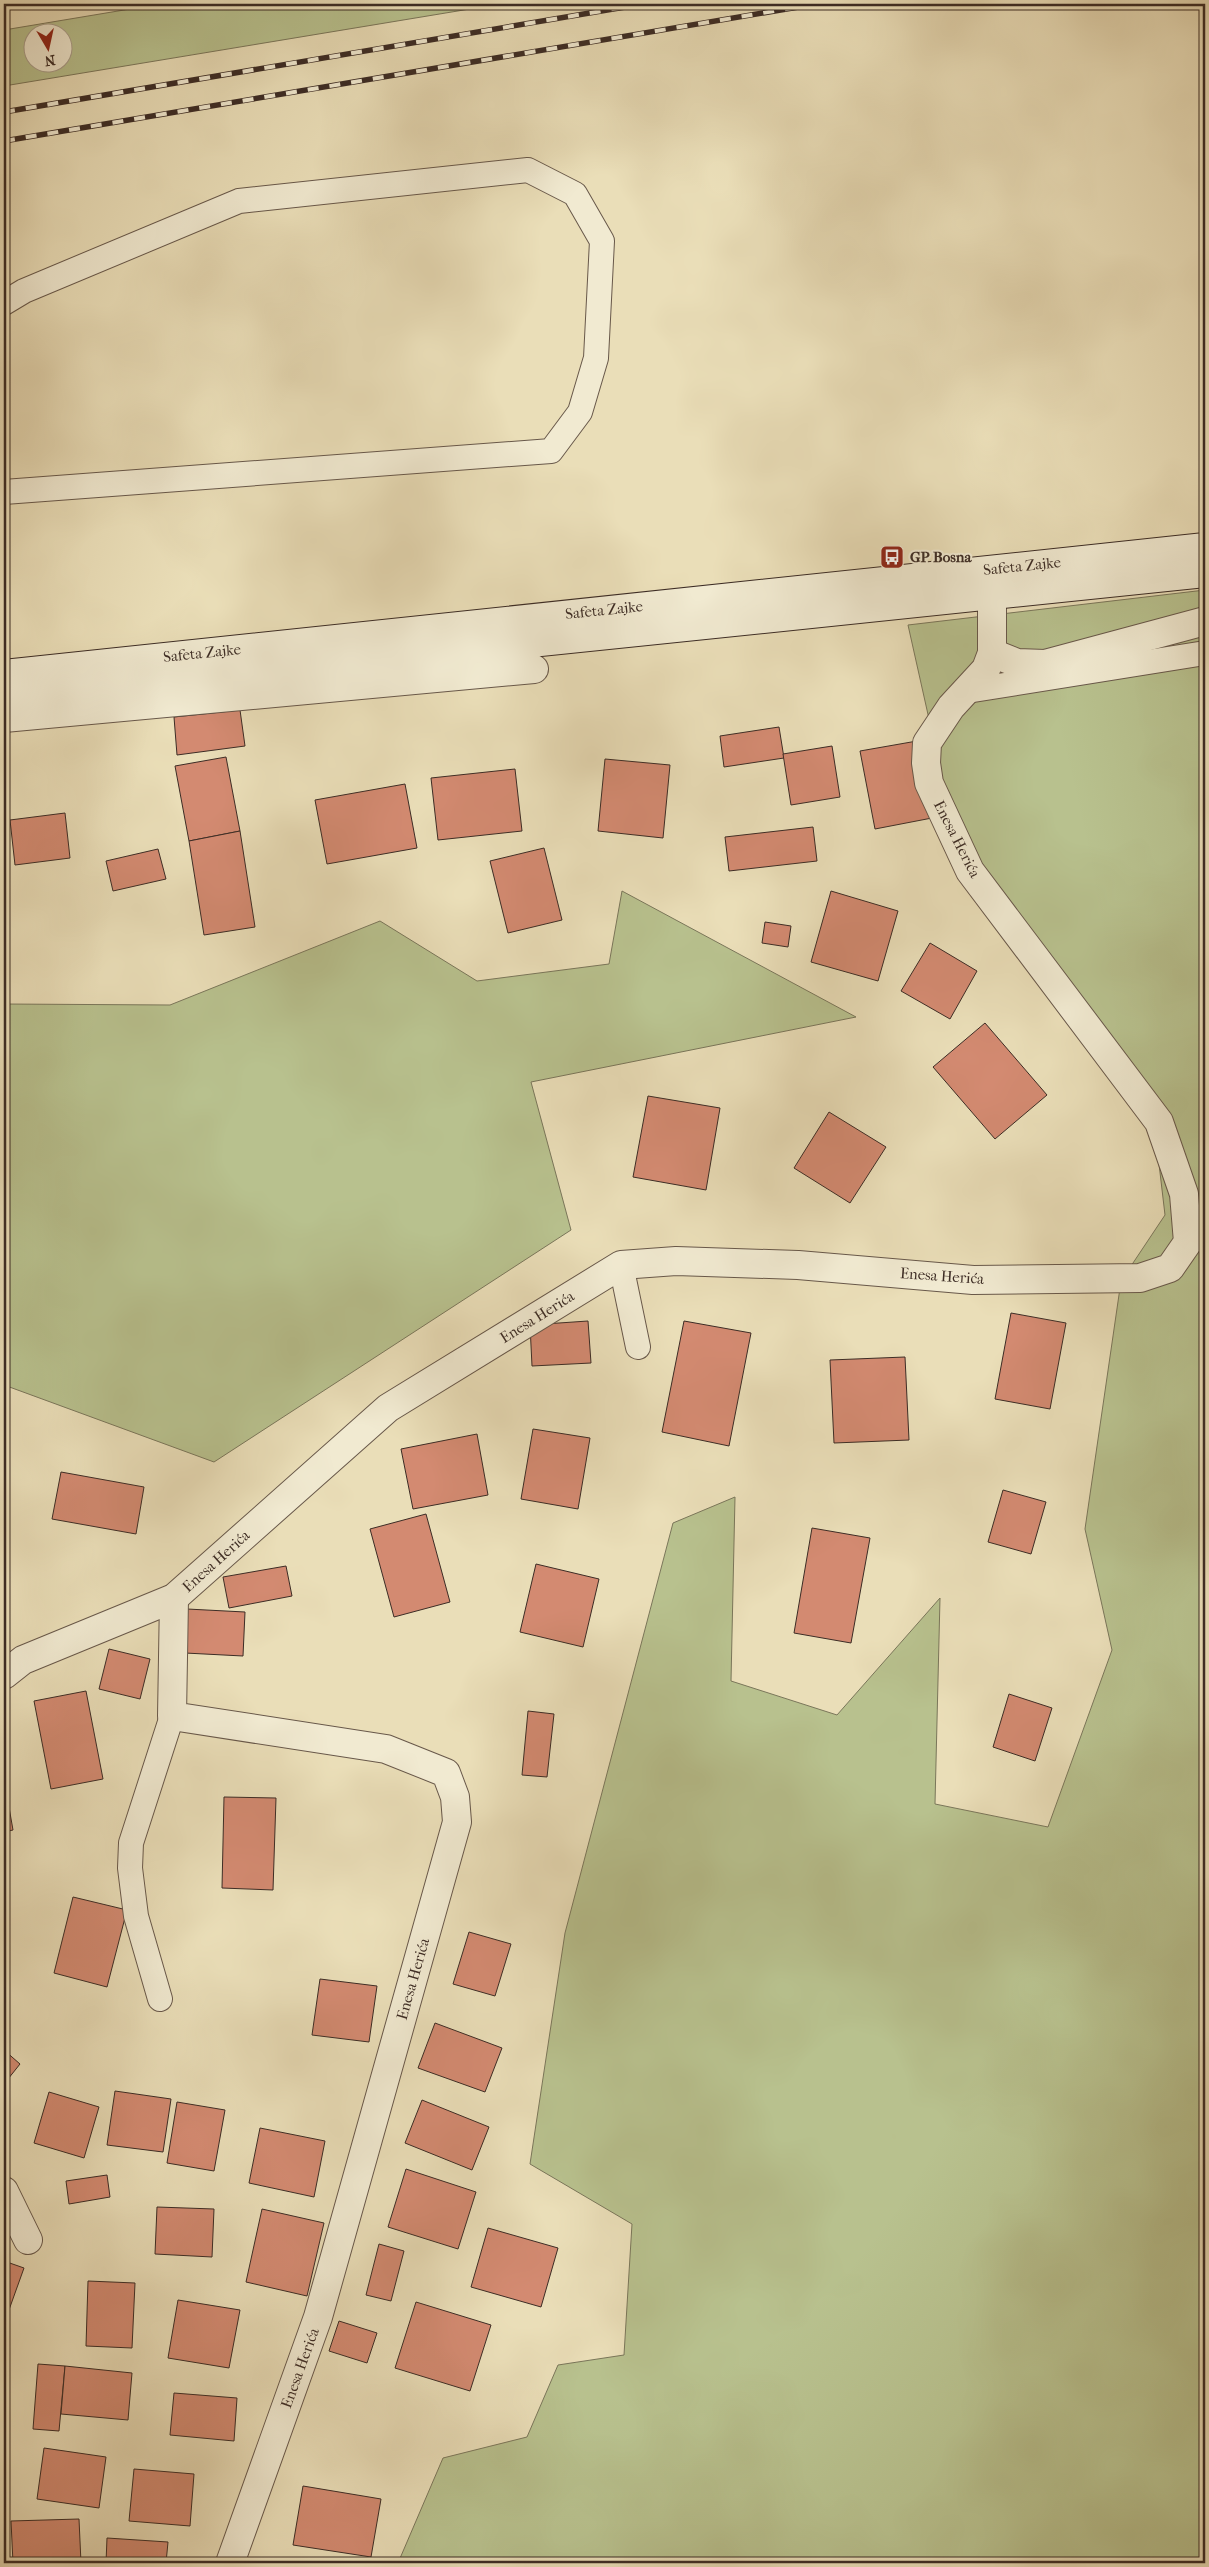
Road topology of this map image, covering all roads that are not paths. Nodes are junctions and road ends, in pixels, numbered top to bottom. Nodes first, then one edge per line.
1 (4, 303) edge
2 (4, 492) edge
3 (1205, 547) edge
4 (1205, 573) edge
5 (992, 594) junction
6 (1205, 621) edge
7 (992, 653) junction
8 (1205, 653) edge
9 (534, 669) dead end
10 (4, 674) edge
11 (4, 698) edge
12 (959, 699) junction
13 (4, 718) edge
14 (621, 1265) junction
15 (638, 1347) dead end
16 (174, 1598) junction
17 (4, 1675) edge
18 (172, 1716) junction
19 (160, 1999) dead end
20 (4, 2191) edge
21 (28, 2240) dead end
22 (230, 2563) edge

1 - 2 lane
3 - 10 street, Safeta Zajke
4 - 5 street, Safeta Zajke
5 - 7 street
5 - 11 street, Safeta Zajke
6 - 7 street
7 - 12 street, Enesa Herića
8 - 12 lane
9 - 13 street
12 - 14 street, Enesa Herića
14 - 15 lane
14 - 16 street, Enesa Herića
16 - 17 street, Enesa Herića
16 - 18 street, Enesa Herića
18 - 19 lane
18 - 22 street, Enesa Herića
20 - 21 street

